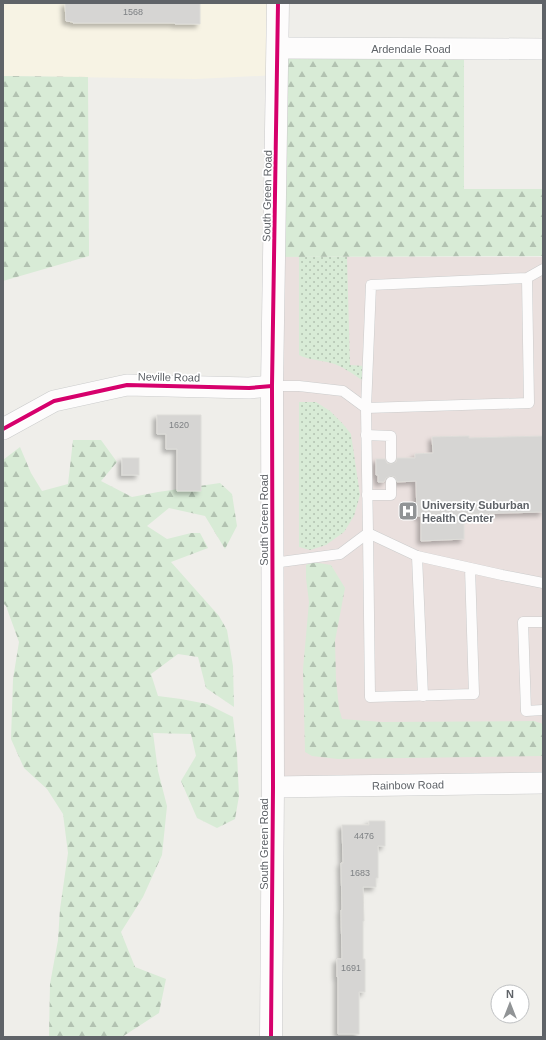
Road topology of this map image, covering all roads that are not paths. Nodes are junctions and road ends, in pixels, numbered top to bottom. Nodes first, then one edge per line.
1 (278, 3) edge
2 (278, 48) junction
3 (543, 50) edge
4 (543, 269) edge
5 (527, 278) junction
6 (272, 386) junction
7 (366, 408) junction
8 (3, 429) edge
9 (366, 435) junction
10 (391, 458) dead end
11 (391, 482) dead end
12 (367, 496) junction
13 (368, 533) junction
14 (416, 556) junction
15 (273, 563) junction
16 (470, 568) junction
17 (543, 583) edge
18 (543, 622) edge
19 (423, 696) junction
20 (543, 710) edge
21 (543, 783) edge
22 (273, 787) junction
23 (271, 1037) edge

1 - 2 main road, South Green Road
2 - 3 street, Ardendale Road
2 - 6 main road, South Green Road
4 - 5 lane
5 - 7 lane
5 - 7 lane
6 - 7 lane
6 - 8 street, Neville Road
6 - 15 main road, South Green Road
7 - 9 lane
9 - 10 lane
9 - 12 lane
11 - 12 lane
12 - 13 lane
13 - 14 lane
13 - 15 lane
13 - 19 lane
14 - 16 lane
14 - 19 lane
15 - 22 main road, South Green Road
16 - 17 lane
16 - 19 lane
18 - 20 lane
21 - 22 street, Rainbow Road
22 - 23 main road, South Green Road

